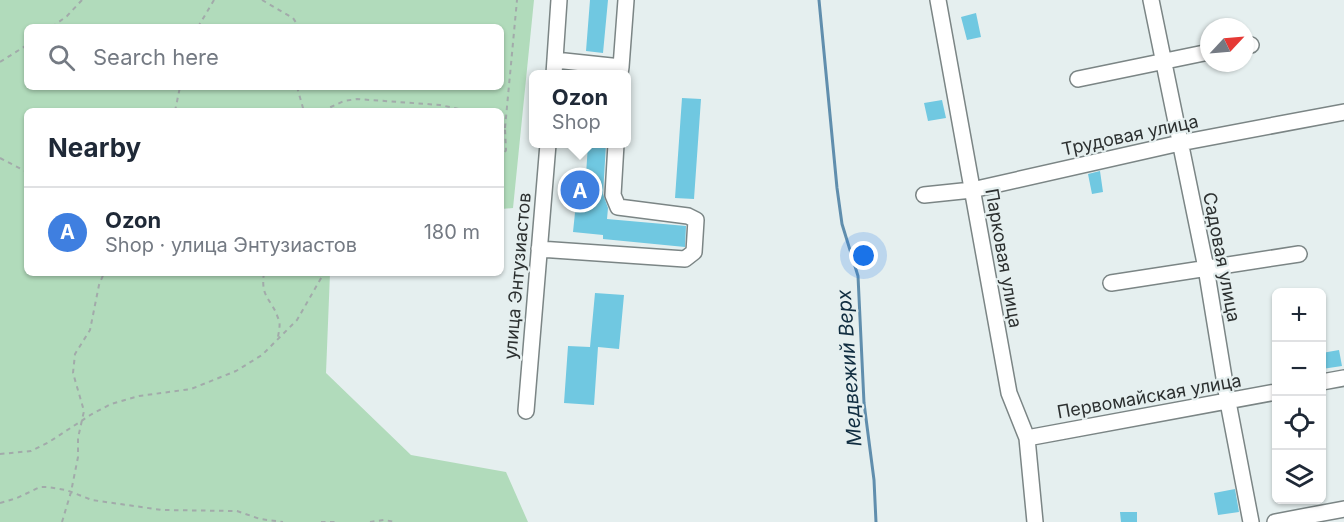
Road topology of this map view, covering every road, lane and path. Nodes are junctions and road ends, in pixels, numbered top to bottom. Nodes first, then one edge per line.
1 (82, 0) edge
2 (214, 0) edge
3 (262, 0) edge
4 (517, 0) edge
5 (559, 0) edge
6 (626, 0) edge
7 (938, 0) edge
8 (1151, 0) edge
9 (56, 24) edge
10 (200, 24) edge
11 (297, 24) edge
12 (24, 47) edge
13 (1200, 54) edge
14 (1163, 60) junction
15 (0, 62) edge
16 (554, 67) edge
17 (604, 70) edge
18 (621, 70) edge
19 (1078, 79) dead end
20 (179, 90) edge
21 (298, 90) edge
22 (176, 108) edge
23 (301, 108) edge
24 (329, 108) edge
25 (454, 108) edge
26 (1344, 112) edge
27 (505, 128) joint
28 (1180, 143) junction
29 (548, 148) edge
30 (616, 148) edge
31 (504, 154) edge
32 (0, 158) edge
33 (24, 170) edge
34 (972, 190) junction
35 (924, 195) dead end
36 (539, 249) junction
37 (1299, 254) dead end
38 (1206, 268) junction
39 (103, 276) edge
40 (264, 276) edge
41 (322, 276) edge
42 (1111, 283) dead end
43 (278, 337) junction
44 (1344, 378) edge
45 (1326, 381) edge
46 (1272, 393) edge
47 (1228, 402) junction
48 (526, 411) dead end
49 (83, 419) junction
50 (1027, 438) junction
51 (0, 454) edge
52 (71, 492) junction
53 (0, 503) edge
54 (1344, 510) edge
55 (62, 522) edge
56 (283, 522) edge
57 (321, 522) edge
58 (336, 522) edge
59 (370, 522) edge
60 (396, 522) edge
61 (1035, 522) edge
62 (1251, 522) edge
63 (1275, 522) edge

1 - 9 path
2 - 10 path
3 - 11 path
4 - 27 path
5 - 16 street
6 - 18 street
7 - 34 street, Парковая улица
8 - 14 street, Садовая улица
12 - 15 path
13 - 14 street
14 - 19 street
14 - 28 street, Садовая улица
16 - 17 street
20 - 22 path
21 - 23 path
24 - 25 path
26 - 28 street, Трудовая улица
27 - 31 path
28 - 34 street, Трудовая улица
28 - 38 street, Садовая улица
29 - 36 street, улица Энтузиастов
30 - 36 street
32 - 33 path
34 - 35 street, Трудовая улица
34 - 50 street, Парковая улица
36 - 48 street, улица Энтузиастов
37 - 38 street
38 - 42 street
38 - 47 street, Садовая улица
39 - 49 path
40 - 43 path
41 - 43 path
43 - 49 path
44 - 45 street
46 - 47 street, Первомайская улица
47 - 50 street, Первомайская улица
47 - 62 street, Садовая улица
49 - 51 path
49 - 52 path
50 - 61 street, Парковая улица
52 - 53 path
52 - 55 path
52 - 56 path
54 - 63 street
57 - 58 path
59 - 60 path

